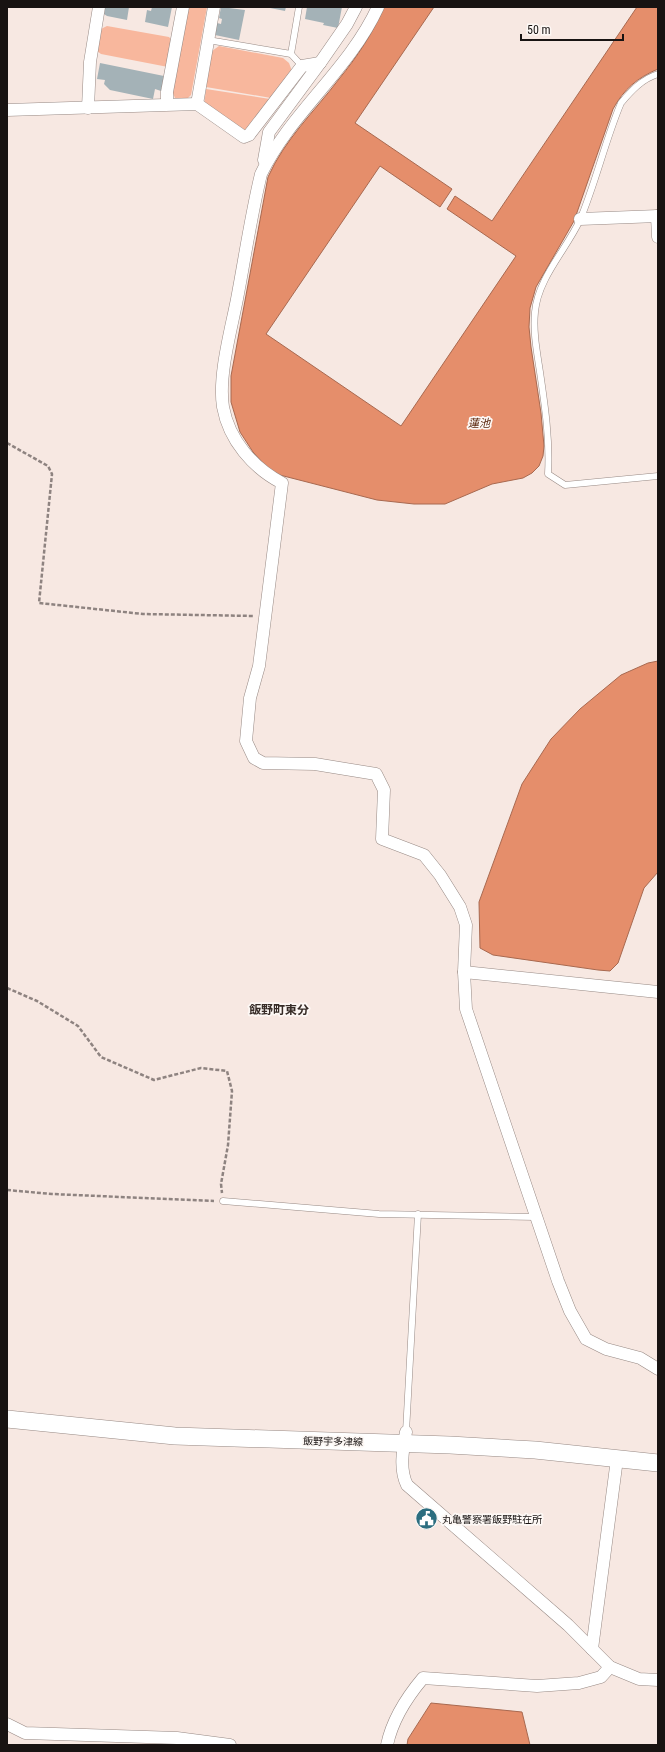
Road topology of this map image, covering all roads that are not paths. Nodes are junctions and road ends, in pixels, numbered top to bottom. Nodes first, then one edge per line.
1 (99, 7) edge
2 (183, 7) edge
3 (214, 7) edge
4 (299, 7) edge
5 (356, 7) edge
6 (378, 7) edge
7 (208, 40) junction
8 (291, 54) junction
9 (320, 63) junction
10 (302, 66) junction
11 (658, 74) edge
12 (167, 104) junction
13 (197, 104) junction
14 (88, 108) junction
15 (7, 110) edge
16 (261, 174) junction
17 (658, 216) edge
18 (580, 219) junction
19 (658, 237) edge
20 (658, 476) edge
21 (464, 972) junction
22 (658, 992) edge
23 (223, 1201) road end
24 (418, 1214) junction
25 (536, 1217) junction
26 (658, 1369) edge
27 (7, 1420) edge
28 (405, 1438) junction
29 (618, 1459) junction
30 (658, 1463) edge
31 (592, 1649) junction
32 (610, 1667) junction
33 (658, 1680) edge
34 (7, 1724) edge
35 (230, 1745) edge
36 (387, 1745) edge

1 - 14 street
2 - 12 street
3 - 7 street
4 - 8 lane
5 - 9 street
6 - 16 street
7 - 8 lane
7 - 13 street
8 - 10 lane
9 - 10 street
9 - 16 street
10 - 13 street
11 - 18 lane
12 - 13 street
12 - 14 street
14 - 15 street
16 - 21 street
17 - 18 street
17 - 19 street
18 - 20 lane
21 - 22 street
21 - 25 street
23 - 24 lane
24 - 25 lane
24 - 28 lane
25 - 26 street
27 - 28 main road, 飯野宇多津線
28 - 29 main road, 飯野宇多津線
28 - 31 street
29 - 30 main road, 飯野宇多津線
29 - 31 street
31 - 32 street
32 - 33 street
32 - 36 street
34 - 35 street

